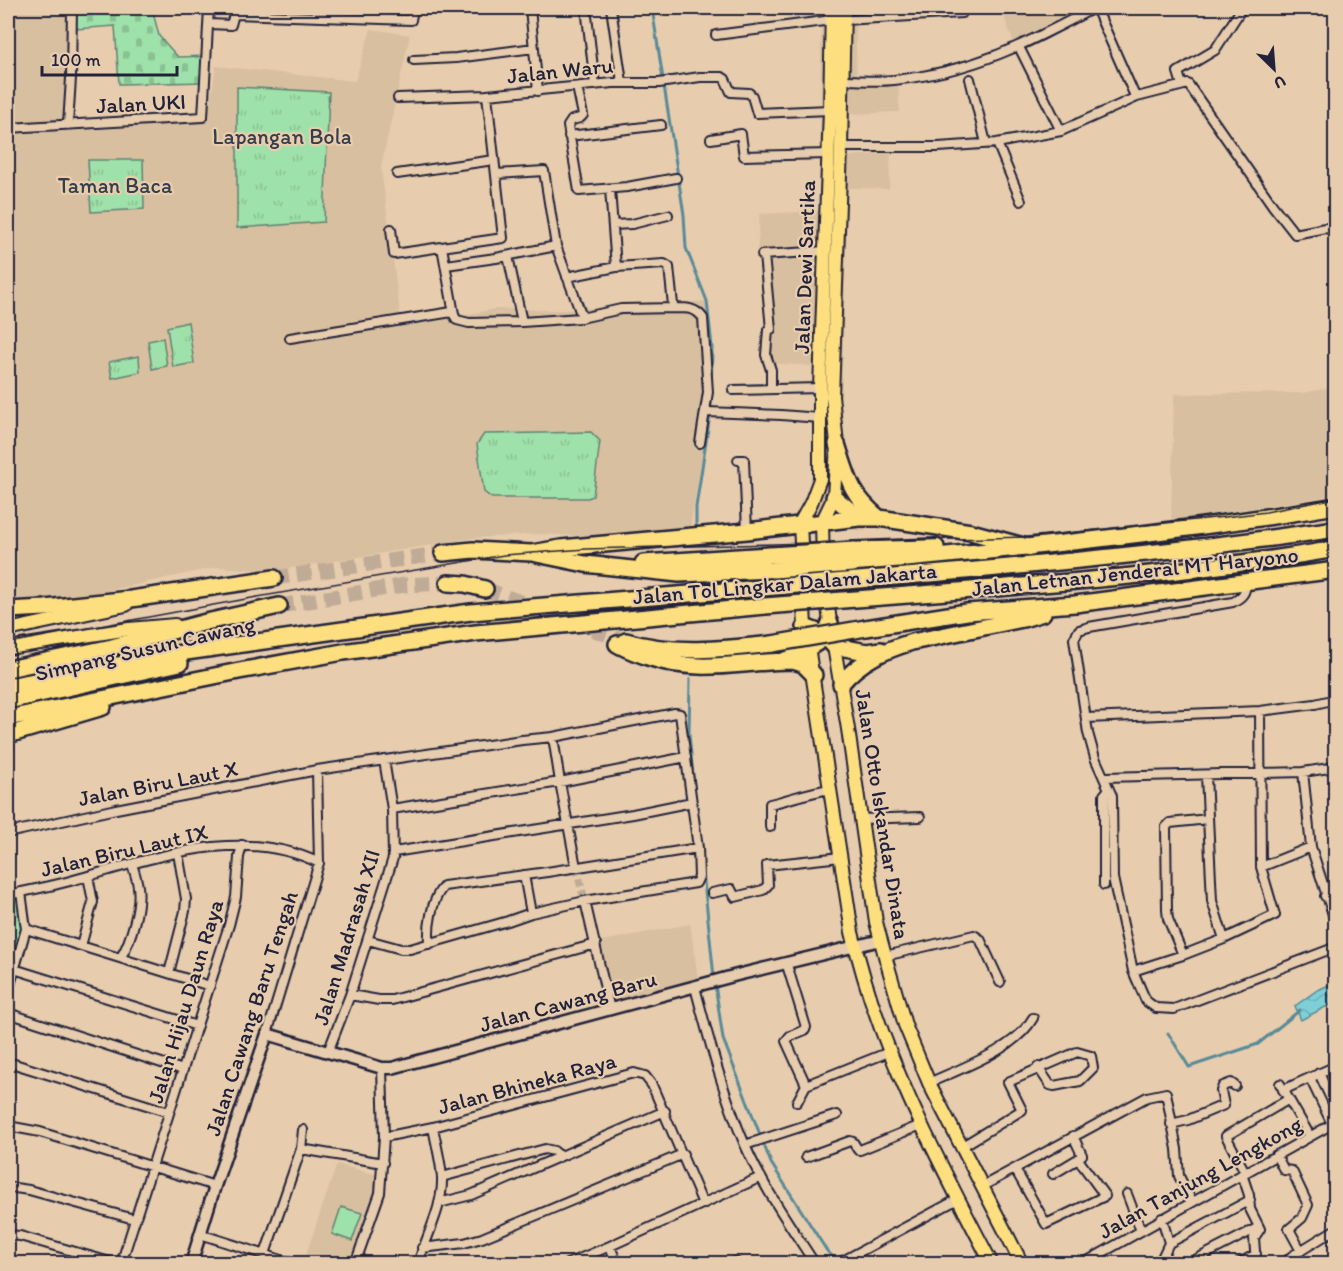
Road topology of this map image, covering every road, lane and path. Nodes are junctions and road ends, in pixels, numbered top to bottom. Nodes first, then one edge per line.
1 (72, 8) edge
2 (209, 8) edge
3 (423, 8) edge
4 (530, 8) edge
5 (611, 8) edge
6 (1095, 8) edge
7 (1242, 8) edge
8 (413, 9) edge
9 (962, 13) dead end
10 (838, 14) edge
11 (587, 16) dead end
12 (210, 24) junction
13 (716, 34) dead end
14 (1019, 47) junction
15 (534, 48) junction
16 (414, 60) dead end
17 (970, 79) dead end
18 (843, 80) junction
19 (622, 82) junction
20 (595, 84) junction
21 (1182, 85) junction
22 (577, 87) junction
23 (538, 91) junction
24 (488, 95) junction
25 (398, 98) dead end
26 (1137, 98) junction
27 (830, 110) junction
28 (68, 125) junction
29 (662, 125) dead end
30 (8, 128) edge
31 (1061, 132) junction
32 (569, 136) junction
33 (711, 139) dead end
34 (986, 143) junction
35 (997, 143) junction
36 (841, 147) junction
37 (829, 154) junction
38 (494, 160) junction
39 (397, 174) dead end
40 (496, 174) junction
41 (676, 178) dead end
42 (610, 189) junction
43 (1021, 201) dead end
44 (668, 215) dead end
45 (613, 225) junction
46 (391, 229) dead end
47 (1335, 231) edge
48 (556, 246) junction
49 (442, 247) junction
50 (826, 251) junction
51 (508, 256) junction
52 (446, 265) junction
53 (616, 267) junction
54 (567, 277) junction
55 (676, 308) junction
56 (454, 314) junction
57 (581, 318) junction
58 (522, 322) junction
59 (290, 338) dead end
60 (820, 388) junction
61 (771, 389) junction
62 (733, 390) dead end
63 (709, 412) dead end
64 (820, 418) junction
65 (700, 443) dead end
66 (837, 444) junction
67 (738, 460) dead end
68 (834, 497) junction
69 (1335, 506) edge
70 (859, 518) junction
71 (879, 518) junction
72 (822, 522) junction
73 (800, 523) junction
74 (1335, 529) edge
75 (747, 531) junction
76 (1031, 548) junction
77 (1335, 549) edge
78 (443, 553) tunnel mouth
79 (532, 553) junction
80 (1335, 570) edge
81 (274, 578) tunnel mouth
82 (1246, 582) junction
83 (448, 583) tunnel mouth
84 (485, 589) tunnel mouth
85 (179, 591) junction
86 (279, 606) tunnel mouth
87 (1059, 606) junction
88 (8, 610) edge
89 (206, 622) junction
90 (805, 627) junction
91 (8, 630) edge
92 (830, 635) junction
93 (292, 638) junction
94 (896, 647) junction
95 (8, 648) edge
96 (809, 648) junction
97 (783, 661) junction
98 (8, 669) edge
99 (239, 671) junction
100 (814, 675) junction
101 (841, 684) junction
102 (8, 686) edge
103 (1335, 699) edge
104 (8, 702) edge
105 (1260, 711) junction
106 (8, 718) edge
107 (1086, 719) junction
108 (8, 735) edge
109 (553, 737) junction
110 (686, 757) junction
111 (384, 760) junction
112 (1335, 767) edge
113 (316, 770) junction
114 (1304, 772) junction
115 (1260, 773) junction
116 (1206, 775) junction
117 (1105, 777) junction
118 (560, 782) junction
119 (831, 789) junction
120 (1109, 789) junction
121 (692, 802) junction
122 (392, 809) junction
123 (921, 817) dead end
124 (861, 819) junction
125 (1208, 819) junction
126 (568, 825) junction
127 (770, 827) dead end
128 (8, 833) edge
129 (242, 845) junction
130 (1311, 847) junction
131 (698, 848) junction
132 (394, 852) junction
133 (178, 853) junction
134 (841, 857) junction
135 (320, 863) junction
136 (132, 864) junction
137 (576, 867) junction
138 (1261, 867) junction
139 (524, 875) junction
140 (88, 876) junction
141 (1113, 878) junction
142 (21, 891) junction
143 (1335, 891) edge
144 (712, 893) dead end
145 (8, 895) edge
146 (1325, 896) junction
147 (585, 901) junction
148 (531, 913) junction
149 (1335, 924) edge
150 (26, 929) junction
151 (1224, 939) junction
152 (368, 940) junction
153 (880, 940) junction
154 (429, 944) junction
155 (596, 944) junction
156 (855, 945) junction
157 (81, 946) junction
158 (1335, 947) edge
159 (1183, 955) junction
160 (885, 956) junction
161 (122, 957) junction
162 (786, 962) junction
163 (14, 969) junction
164 (1132, 971) junction
165 (169, 973) junction
166 (1000, 982) dead end
167 (210, 986) junction
168 (695, 987) junction
169 (8, 992) edge
170 (351, 995) junction
171 (610, 1010) junction
172 (8, 1013) edge
173 (1034, 1018) dead end
174 (197, 1026) junction
175 (267, 1034) junction
176 (328, 1052) junction
177 (889, 1052) junction
178 (8, 1062) edge
179 (1335, 1066) edge
180 (1038, 1067) junction
181 (382, 1068) junction
182 (183, 1070) junction
183 (1319, 1073) junction
184 (1310, 1078) junction
185 (929, 1083) junction
186 (806, 1085) junction
187 (1235, 1086) dead end
188 (1289, 1099) junction
189 (798, 1102) dead end
190 (1335, 1110) edge
191 (665, 1111) junction
192 (169, 1112) junction
193 (837, 1115) dead end
194 (1334, 1123) edge
195 (1171, 1124) junction
196 (921, 1125) junction
197 (8, 1126) edge
198 (433, 1127) junction
199 (303, 1130) dead end
200 (1073, 1136) junction
201 (1310, 1136) junction
202 (384, 1137) junction
203 (745, 1145) junction
204 (961, 1147) junction
205 (301, 1149) junction
206 (683, 1154) junction
207 (1276, 1155) junction
208 (560, 1156) junction
209 (806, 1157) dead end
210 (1078, 1159) junction
211 (383, 1163) junction
212 (151, 1166) junction
213 (1015, 1168) junction
214 (1243, 1173) junction
215 (1053, 1174) dead end
216 (442, 1177) junction
217 (761, 1177) junction
218 (215, 1186) junction
219 (8, 1187) edge
220 (981, 1187) junction
221 (1126, 1194) dead end
222 (958, 1199) junction
223 (1250, 1200) junction
224 (1192, 1202) junction
225 (439, 1203) junction
226 (703, 1204) junction
227 (1162, 1218) junction
228 (134, 1219) junction
229 (1259, 1227) junction
230 (1335, 1229) edge
231 (1141, 1231) junction
232 (200, 1234) junction
233 (8, 1235) edge
234 (1169, 1243) junction
235 (610, 1246) junction
236 (422, 1248) junction
237 (1301, 1251) junction
238 (265, 1254) junction
239 (1256, 1254) junction
240 (840, 1262) edge
241 (119, 1263) edge
242 (191, 1263) edge
243 (294, 1263) edge
244 (355, 1263) edge
245 (418, 1263) edge
246 (567, 1263) edge
247 (617, 1263) edge
248 (730, 1263) edge
249 (739, 1263) edge
250 (815, 1263) edge
251 (992, 1263) edge
252 (1022, 1263) edge
253 (1082, 1263) edge
254 (1159, 1263) edge
255 (1188, 1263) edge
256 (1238, 1263) edge
257 (1256, 1263) edge
258 (1284, 1263) edge

1 - 28 street
2 - 12 street, Jalan UKI
3 - 8 street
4 - 15 street
5 - 19 street
6 - 14 street
6 - 26 street
7 - 21 street
8 - 12 street
9 - 10 street
10 - 13 street
10 - 18 main road, Jalan Dewi Sartika
10 - 27 main road, Jalan Dewi Sartika
11 - 20 street
12 - 28 street, Jalan UKI
14 - 18 street
14 - 31 street
15 - 16 street
15 - 23 street
17 - 34 street
18 - 36 main road, Jalan Dewi Sartika
19 - 20 street, Jalan Waru
19 - 27 street, Jalan Waru
20 - 22 street, Jalan Waru
21 - 26 street
21 - 47 street
22 - 23 street, Jalan Waru
22 - 32 street
23 - 24 street, Jalan Waru
24 - 25 street, Jalan Waru
24 - 38 street
26 - 31 street
27 - 37 main road, Jalan Dewi Sartika
28 - 30 street, Jalan UKI
29 - 32 street
31 - 35 street
32 - 42 street
33 - 37 street
34 - 35 street
34 - 36 street
35 - 43 street
36 - 66 main road, Jalan Dewi Sartika
37 - 50 main road, Jalan Dewi Sartika
38 - 39 street
38 - 40 street
40 - 48 street
40 - 49 street
41 - 42 street
42 - 45 street
44 - 45 street
45 - 53 street
46 - 49 street
48 - 51 street
48 - 54 street
49 - 52 street
50 - 60 main road, Jalan Dewi Sartika
50 - 61 street
51 - 52 street
51 - 58 street
52 - 56 street
53 - 54 street
53 - 55 street
54 - 57 street
55 - 57 street
55 - 65 street
56 - 58 street
56 - 59 street
57 - 58 street
60 - 61 street
60 - 64 main road, Jalan Dewi Sartika
61 - 62 street
63 - 64 street
64 - 73 main road, Jalan Dewi Sartika
66 - 68 main road, Jalan Dewi Sartika
66 - 71 highway
67 - 75 street
68 - 70 highway
68 - 72 main road, Jalan Dewi Sartika
69 - 76 highway, Jalan Letnan Jenderal MT Haryono
70 - 71 highway
70 - 72 highway
71 - 76 highway
72 - 73 highway
72 - 92 main road, Jalan Otto Iskandar Dinata
73 - 75 highway
73 - 90 main road, Jalan Otto Iskandar Dinata
74 - 93 highway, Jalan Tol Lingkar Dalam Jakarta, bridge
75 - 79 highway
76 - 79 highway, Jalan Letnan Jenderal MT Haryono, bridge
77 - 99 highway, Jalan Tol Lingkar Dalam Jakarta, bridge
78 - 79 highway, Jalan Letnan Jenderal MT Haryono
80 - 82 highway, Jalan Letnan Jenderal MT Haryono
81 - 85 highway
82 - 87 highway, Jalan Letnan Jenderal MT Haryono
82 - 107 street
83 - 84 highway
85 - 88 highway
85 - 91 main road
86 - 89 highway
87 - 94 highway
87 - 97 highway, Jalan Letnan Jenderal MT Haryono, bridge
89 - 95 main road
89 - 98 highway
90 - 92 highway
90 - 96 main road, Jalan Otto Iskandar Dinata
92 - 94 highway
92 - 96 highway
92 - 101 main road, Jalan Otto Iskandar Dinata
93 - 102 highway
93 - 104 highway, Simpang Susun Cawang
94 - 101 highway
96 - 97 highway
96 - 100 main road, Jalan Otto Iskandar Dinata
97 - 100 highway
99 - 106 highway, Simpang Susun Cawang
99 - 108 highway
100 - 119 main road, Jalan Otto Iskandar Dinata
101 - 124 main road, Jalan Otto Iskandar Dinata
103 - 105 street
105 - 107 street
105 - 115 street
107 - 117 street
109 - 110 street, Jalan Biru Laut X
109 - 111 street, Jalan Biru Laut X
109 - 118 street
110 - 118 street
110 - 121 street
111 - 113 street, Jalan Biru Laut X
111 - 122 street, Jalan Madrasah XII
112 - 114 street
113 - 128 street, Jalan Biru Laut X
113 - 135 street, Jalan Cawang Baru Tengah
114 - 115 street
114 - 130 street
115 - 116 street
115 - 138 street
116 - 117 street
116 - 125 street
117 - 120 street
118 - 122 street
118 - 126 street
119 - 127 street
119 - 134 main road, Jalan Otto Iskandar Dinata
120 - 141 street
120 - 141 street
121 - 126 street
121 - 131 street
122 - 132 street, Jalan Madrasah XII
123 - 124 street
124 - 153 main road, Jalan Otto Iskandar Dinata
125 - 151 street
125 - 159 street
126 - 132 street
126 - 137 street
129 - 133 street, Jalan Biru Laut IX
129 - 135 street, Jalan Biru Laut IX
129 - 167 street, Jalan Hijau Daun Raya
130 - 138 street
130 - 146 street
131 - 137 street
131 - 147 street
132 - 152 street, Jalan Madrasah XII
133 - 136 street, Jalan Biru Laut IX
133 - 165 street
134 - 144 street
134 - 156 main road, Jalan Otto Iskandar Dinata
135 - 175 street, Jalan Cawang Baru Tengah
136 - 140 street, Jalan Biru Laut IX
136 - 161 street
137 - 139 street
138 - 151 street
139 - 148 street
139 - 154 street
140 - 142 street, Jalan Biru Laut IX
140 - 157 street
141 - 164 street
142 - 145 street, Jalan Biru Laut IX
142 - 150 street
143 - 146 street
146 - 149 street
147 - 148 street
147 - 155 street
148 - 154 street
150 - 157 street
150 - 163 street
151 - 159 street
152 - 154 street
152 - 170 street, Jalan Madrasah XII
153 - 156 street, Jalan Cawang Baru
153 - 160 main road, Jalan Otto Iskandar Dinata
155 - 170 street
155 - 171 street
156 - 162 street, Jalan Cawang Baru
156 - 177 main road, Jalan Otto Iskandar Dinata
157 - 161 street
158 - 164 street
159 - 164 street
160 - 166 street
160 - 185 main road, Jalan Otto Iskandar Dinata
161 - 165 street
162 - 168 street, Jalan Cawang Baru
162 - 186 street
163 - 169 street
163 - 174 street
165 - 167 street
167 - 174 street, Jalan Hijau Daun Raya
168 - 171 street, Jalan Cawang Baru
168 - 203 street
170 - 176 street, Jalan Madrasah XII
171 - 181 street, Jalan Cawang Baru
172 - 182 street
173 - 185 street
174 - 182 street, Jalan Hijau Daun Raya
175 - 176 street, Jalan Cawang Baru
175 - 218 street, Jalan Cawang Baru Tengah
176 - 181 street, Jalan Cawang Baru
177 - 186 street
177 - 196 main road, Jalan Otto Iskandar Dinata
178 - 192 street
179 - 183 street
180 - 180 street
180 - 204 street
181 - 202 street
182 - 192 street, Jalan Hijau Daun Raya
183 - 184 street
183 - 190 street
184 - 188 street
184 - 194 street
185 - 204 main road, Jalan Otto Iskandar Dinata
186 - 189 street
187 - 195 street
188 - 201 street
188 - 214 street
191 - 198 street, Jalan Bhineka Raya
191 - 206 street, Jalan Bhineka Raya
191 - 208 street
192 - 212 street, Jalan Hijau Daun Raya
193 - 203 street
194 - 201 street, Jalan Tanjung Lengkong
195 - 200 street
195 - 224 street
196 - 209 street
196 - 222 main road, Jalan Otto Iskandar Dinata
197 - 212 street
198 - 202 street, Jalan Bhineka Raya
198 - 216 street
199 - 205 street
200 - 210 street
200 - 213 street
201 - 207 street, Jalan Tanjung Lengkong
202 - 211 street
203 - 217 street
204 - 220 main road, Jalan Otto Iskandar Dinata
205 - 211 street
205 - 238 street
206 - 226 street, Jalan Bhineka Raya
206 - 236 street
207 - 214 street, Jalan Tanjung Lengkong
207 - 237 street
208 - 216 street
208 - 225 street
210 - 213 street
210 - 215 street
211 - 244 street
212 - 218 street
212 - 228 street, Jalan Hijau Daun Raya
213 - 220 street
214 - 223 street
214 - 224 street, Jalan Tanjung Lengkong
216 - 225 street
217 - 226 street
217 - 250 street
218 - 232 street, Jalan Cawang Baru Tengah
219 - 228 street
220 - 252 main road, Jalan Otto Iskandar Dinata
221 - 231 street
222 - 240 street
222 - 251 main road, Jalan Otto Iskandar Dinata
223 - 229 street
223 - 234 street
224 - 227 street, Jalan Tanjung Lengkong
225 - 236 street
226 - 235 street
227 - 231 street, Jalan Tanjung Lengkong
227 - 234 street
228 - 241 street, Jalan Hijau Daun Raya
229 - 239 street
229 - 255 street
230 - 237 street
231 - 253 street, Jalan Tanjung Lengkong
232 - 238 street
232 - 242 street, Jalan Cawang Baru Tengah
233 - 241 street
234 - 254 street
235 - 246 street
235 - 247 street
236 - 245 street
237 - 258 street
238 - 243 street
239 - 256 street
239 - 257 street
248 - 249 street

